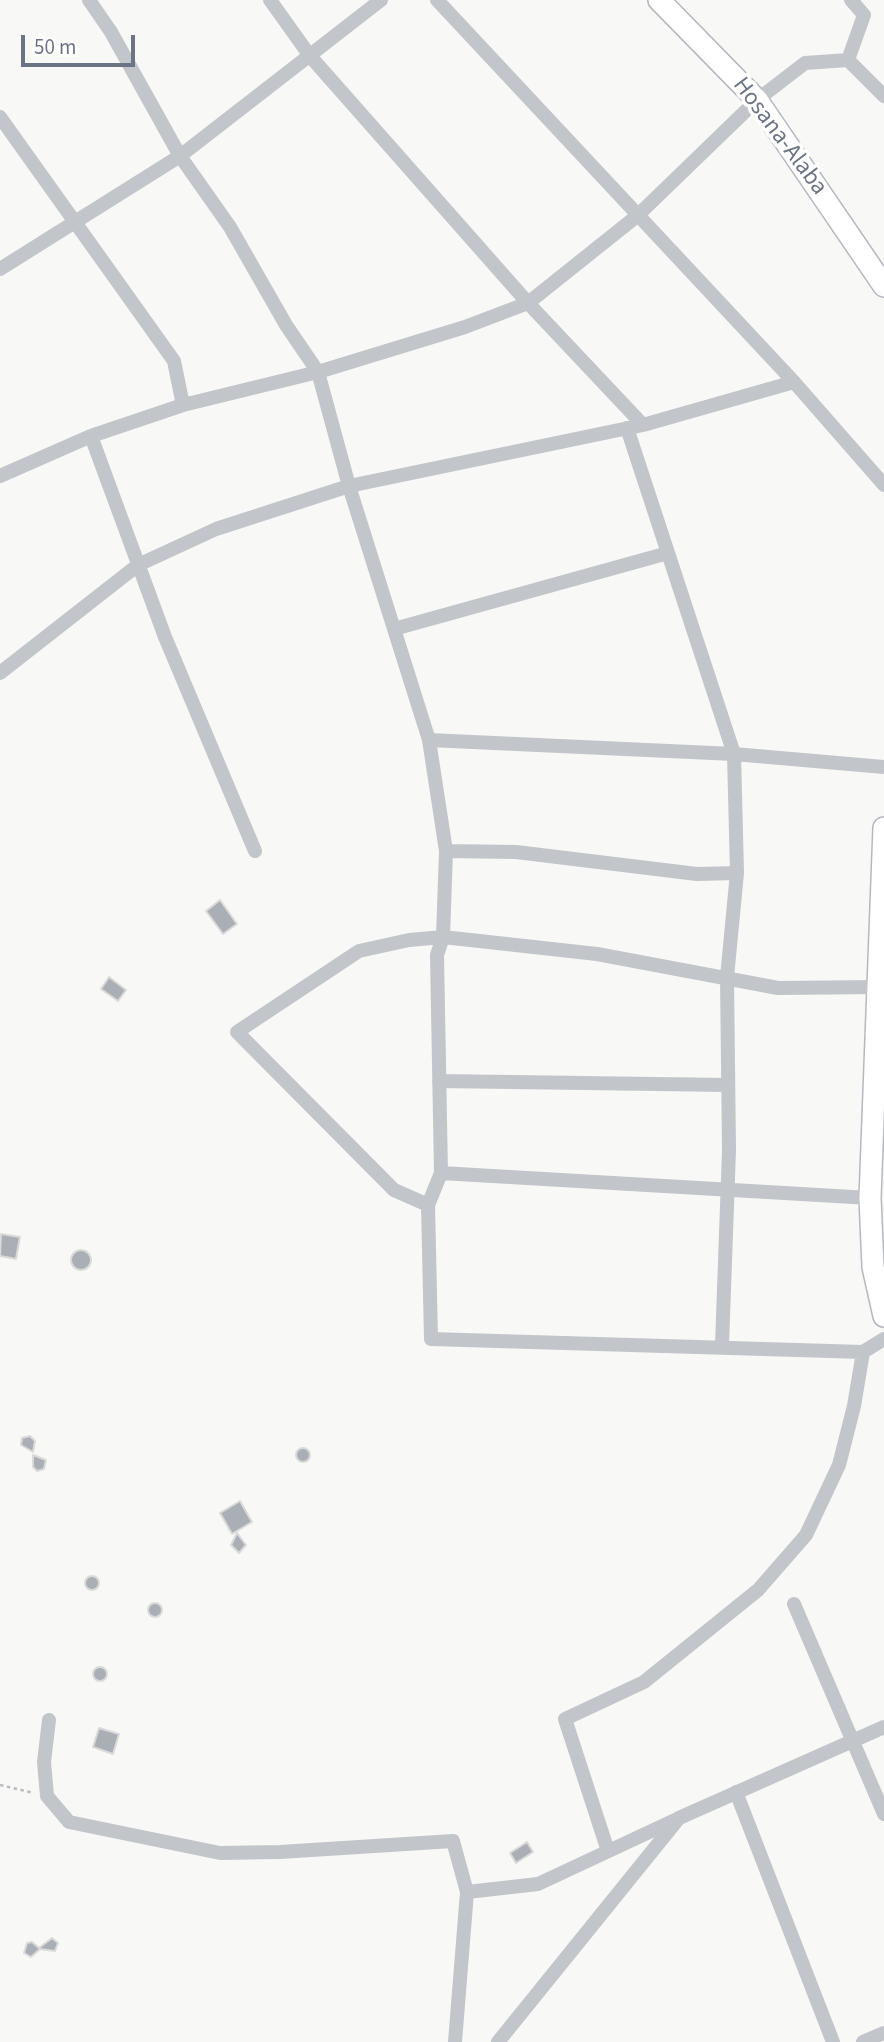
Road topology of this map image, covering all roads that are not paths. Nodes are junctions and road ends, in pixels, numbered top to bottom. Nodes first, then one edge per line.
1 (89, 0) edge
2 (270, 0) edge
3 (382, 0) edge
4 (437, 0) edge
5 (659, 0) edge
6 (851, 0) edge
7 (310, 56) junction
8 (848, 60) junction
9 (884, 96) edge
10 (757, 100) junction
11 (0, 117) edge
12 (180, 156) junction
13 (637, 216) junction
14 (74, 223) junction
15 (0, 269) edge
16 (884, 286) edge
17 (528, 303) junction
18 (318, 372) junction
19 (794, 382) junction
20 (183, 405) junction
21 (643, 425) junction
22 (627, 428) junction
23 (91, 436) junction
24 (0, 476) edge
25 (884, 485) edge
26 (349, 486) junction
27 (668, 553) junction
28 (138, 565) junction
29 (394, 629) junction
30 (0, 673) edge
31 (429, 740) junction
32 (734, 754) junction
33 (884, 767) edge
34 (884, 828) edge
35 (255, 851) dead end
36 (446, 851) junction
37 (737, 873) junction
38 (443, 937) junction
39 (726, 977) junction
40 (878, 987) junction
41 (439, 1081) junction
42 (728, 1085) junction
43 (441, 1173) junction
44 (728, 1189) junction
45 (870, 1198) junction
46 (428, 1205) junction
47 (878, 1266) edge
48 (884, 1316) edge
49 (884, 1339) edge
50 (722, 1345) junction
51 (863, 1352) junction
52 (794, 1604) dead end
53 (50, 1720) dead end
54 (884, 1727) edge
55 (854, 1740) junction
56 (736, 1792) junction
57 (884, 1814) edge
58 (679, 1818) junction
59 (608, 1851) junction
60 (467, 1892) junction
61 (884, 2033) edge
62 (455, 2042) edge
63 (498, 2042) edge
64 (833, 2042) edge
65 (863, 2042) edge

1 - 12 street
2 - 7 street
3 - 7 street
4 - 13 street
5 - 10 main road, Hosana-Alaba
6 - 8 street
7 - 12 street
7 - 17 street
8 - 9 street
8 - 10 street
10 - 13 street
10 - 16 main road, Hosana-Alaba
11 - 14 street
12 - 14 street
12 - 18 street
13 - 17 street
13 - 19 street
14 - 15 street
14 - 20 street
17 - 18 street
17 - 21 street
18 - 20 street
18 - 26 street
19 - 21 street
19 - 25 street
20 - 23 street
21 - 22 street
22 - 26 street
22 - 27 street
23 - 24 street
23 - 28 street
26 - 28 street
26 - 29 street
27 - 29 street
27 - 32 street
28 - 30 street
28 - 35 street
29 - 31 street
31 - 32 street
31 - 36 street
32 - 33 street
32 - 37 street
34 - 40 main road
36 - 37 street
36 - 38 street
37 - 39 street
38 - 39 street
38 - 41 street
38 - 46 street
39 - 40 street
39 - 42 street
40 - 45 main road
41 - 42 street
41 - 43 street
42 - 44 street
43 - 44 street
43 - 46 street
44 - 45 street
44 - 50 street
45 - 47 main road
46 - 50 street
47 - 48 main road
49 - 51 street
50 - 51 street
51 - 59 street
52 - 55 street
53 - 60 street
54 - 55 street
55 - 56 street
55 - 57 street
56 - 58 street
56 - 64 street
58 - 59 street
58 - 63 street
59 - 60 street
60 - 62 street
61 - 65 street

